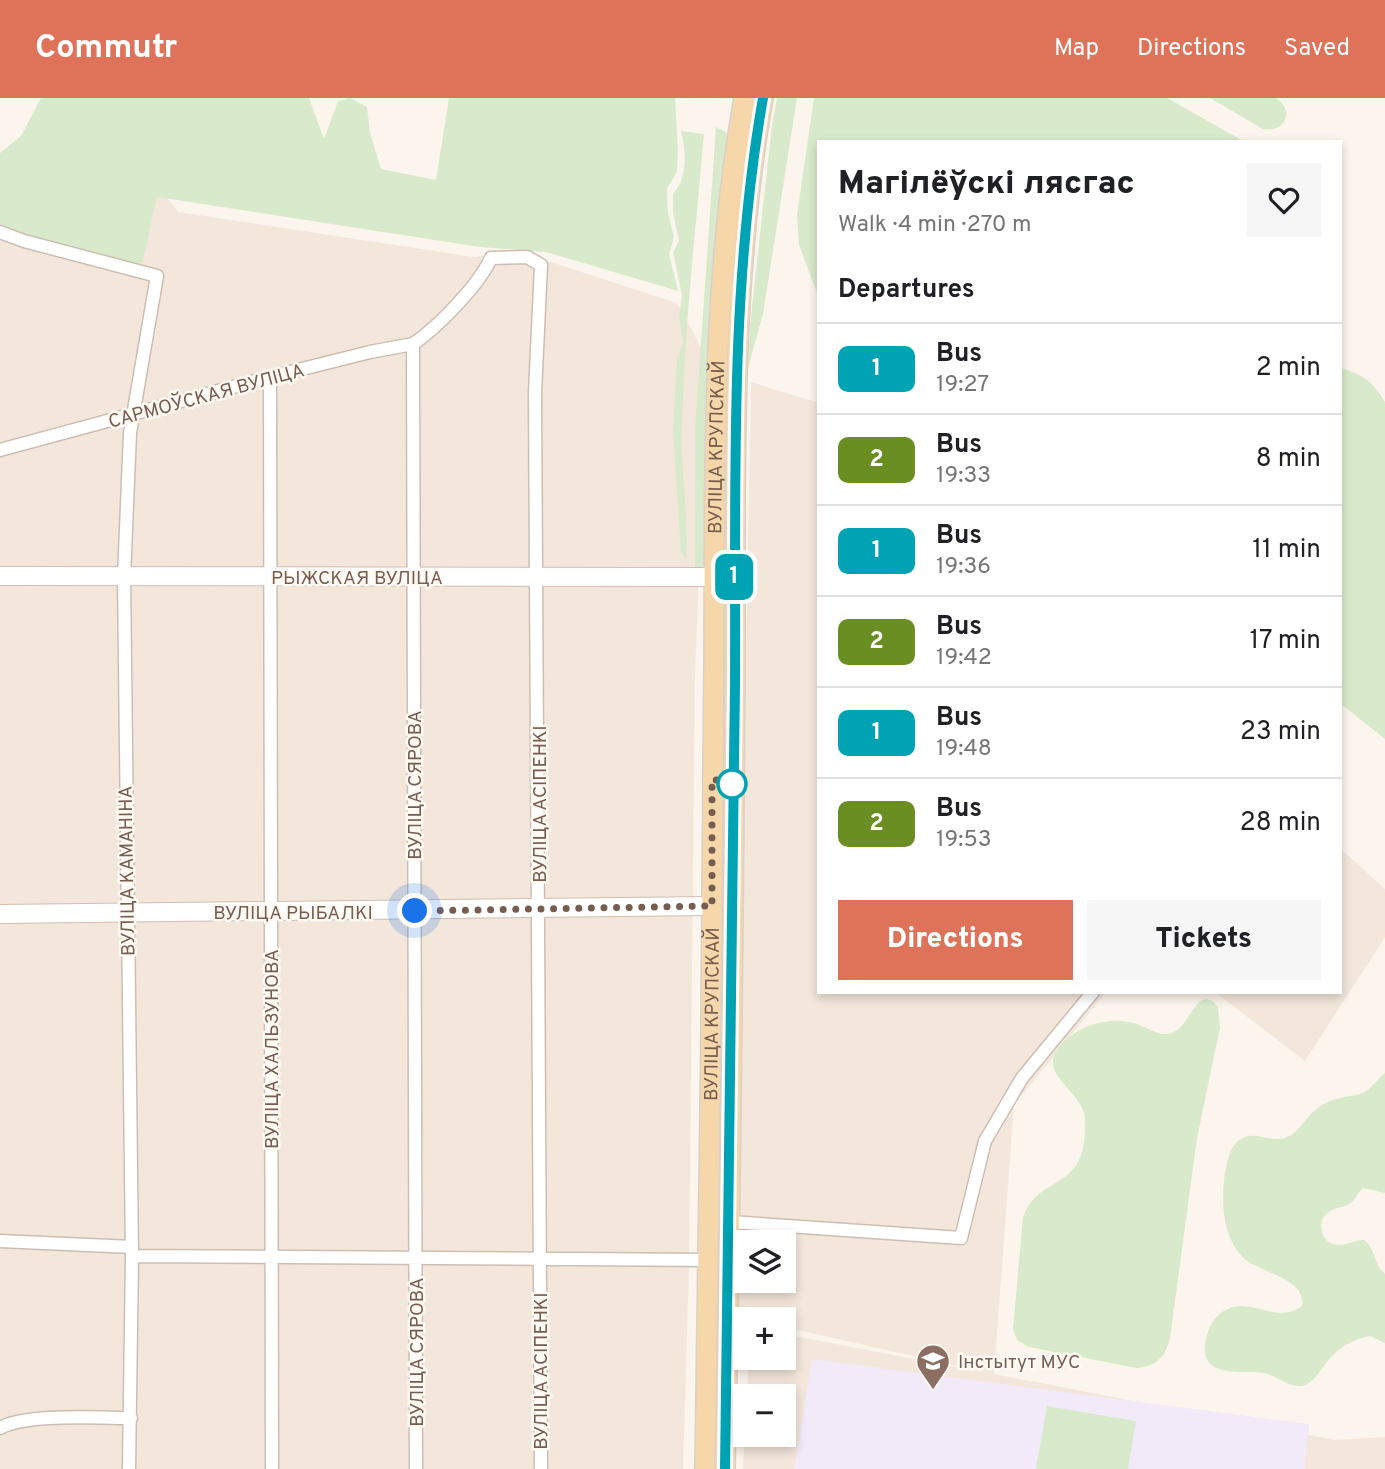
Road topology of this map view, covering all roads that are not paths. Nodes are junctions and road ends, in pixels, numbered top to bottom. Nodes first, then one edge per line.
1 (744, 98) edge
2 (763, 98) edge
3 (0, 232) edge
4 (413, 344) junction
5 (270, 377) junction
6 (134, 413) junction
7 (0, 450) edge
8 (0, 576) edge
9 (413, 576) junction
10 (124, 577) junction
11 (270, 577) junction
12 (537, 577) junction
13 (713, 577) junction
14 (712, 906) junction
15 (539, 909) junction
16 (415, 911) junction
17 (271, 912) junction
18 (127, 913) junction
19 (0, 914) edge
20 (1091, 994) edge
21 (730, 1222) junction
22 (0, 1241) edge
23 (132, 1252) junction
24 (271, 1258) junction
25 (415, 1259) junction
26 (539, 1259) junction
27 (709, 1260) junction
28 (131, 1418) junction
29 (0, 1428) edge
30 (129, 1469) edge
31 (272, 1469) edge
32 (416, 1469) edge
33 (541, 1469) edge
34 (705, 1469) edge
35 (724, 1469) edge

1 - 13 main road, ВУЛІЦА КРУПСКАЙ
2 - 21 main road, ВУЛІЦА КРУПСКАЙ
3 - 6 street, ВУЛІЦА КАМАНІНА
4 - 5 street, САРМОЎСКАЯ ВУЛІЦА
4 - 9 street, ВУЛІЦА СЯРОВА
4 - 12 street, ВУЛІЦА АСІПЕНКІ
5 - 6 street, САРМОЎСКАЯ ВУЛІЦА
5 - 11 street, ВУЛІЦА ХАЛЬЗУНОВА
6 - 7 street, САРМОЎСКАЯ ВУЛІЦА
6 - 10 street, ВУЛІЦА КАМАНІНА
8 - 10 street, РЫЖСКАЯ ВУЛІЦА
9 - 11 street, РЫЖСКАЯ ВУЛІЦА
9 - 12 street, РЫЖСКАЯ ВУЛІЦА
9 - 16 street, ВУЛІЦА СЯРОВА
10 - 11 street, РЫЖСКАЯ ВУЛІЦА
10 - 18 street, ВУЛІЦА КАМАНІНА
11 - 17 street, ВУЛІЦА ХАЛЬЗУНОВА
12 - 13 street, РЫЖСКАЯ ВУЛІЦА
12 - 15 street, ВУЛІЦА АСІПЕНКІ
13 - 14 main road, ВУЛІЦА КРУПСКАЙ
14 - 15 street, ВУЛІЦА РЫБАЛКІ
14 - 27 main road, ВУЛІЦА КРУПСКАЙ
15 - 16 street, ВУЛІЦА РЫБАЛКІ
15 - 26 street, ВУЛІЦА АСІПЕНКІ
16 - 17 street, ВУЛІЦА РЫБАЛКІ
16 - 25 street, ВУЛІЦА СЯРОВА
17 - 18 street, ВУЛІЦА РЫБАЛКІ
17 - 24 street, ВУЛІЦА ХАЛЬЗУНОВА
18 - 19 street, ВУЛІЦА РЫБАЛКІ
18 - 23 street, ВУЛІЦА КАМАНІНА
20 - 21 street
21 - 35 main road, ВУЛІЦА КРУПСКАЙ
22 - 23 street
23 - 24 street
23 - 28 street, ВУЛІЦА КАМАНІНА
24 - 25 street
24 - 31 street, ВУЛІЦА ХАЛЬЗУНОВА
25 - 26 street
25 - 32 street, ВУЛІЦА СЯРОВА
26 - 27 street
26 - 33 street, ВУЛІЦА АСІПЕНКІ
27 - 34 main road, ВУЛІЦА КРУПСКАЙ
28 - 29 street
28 - 30 street, ВУЛІЦА КАМАНІНА

